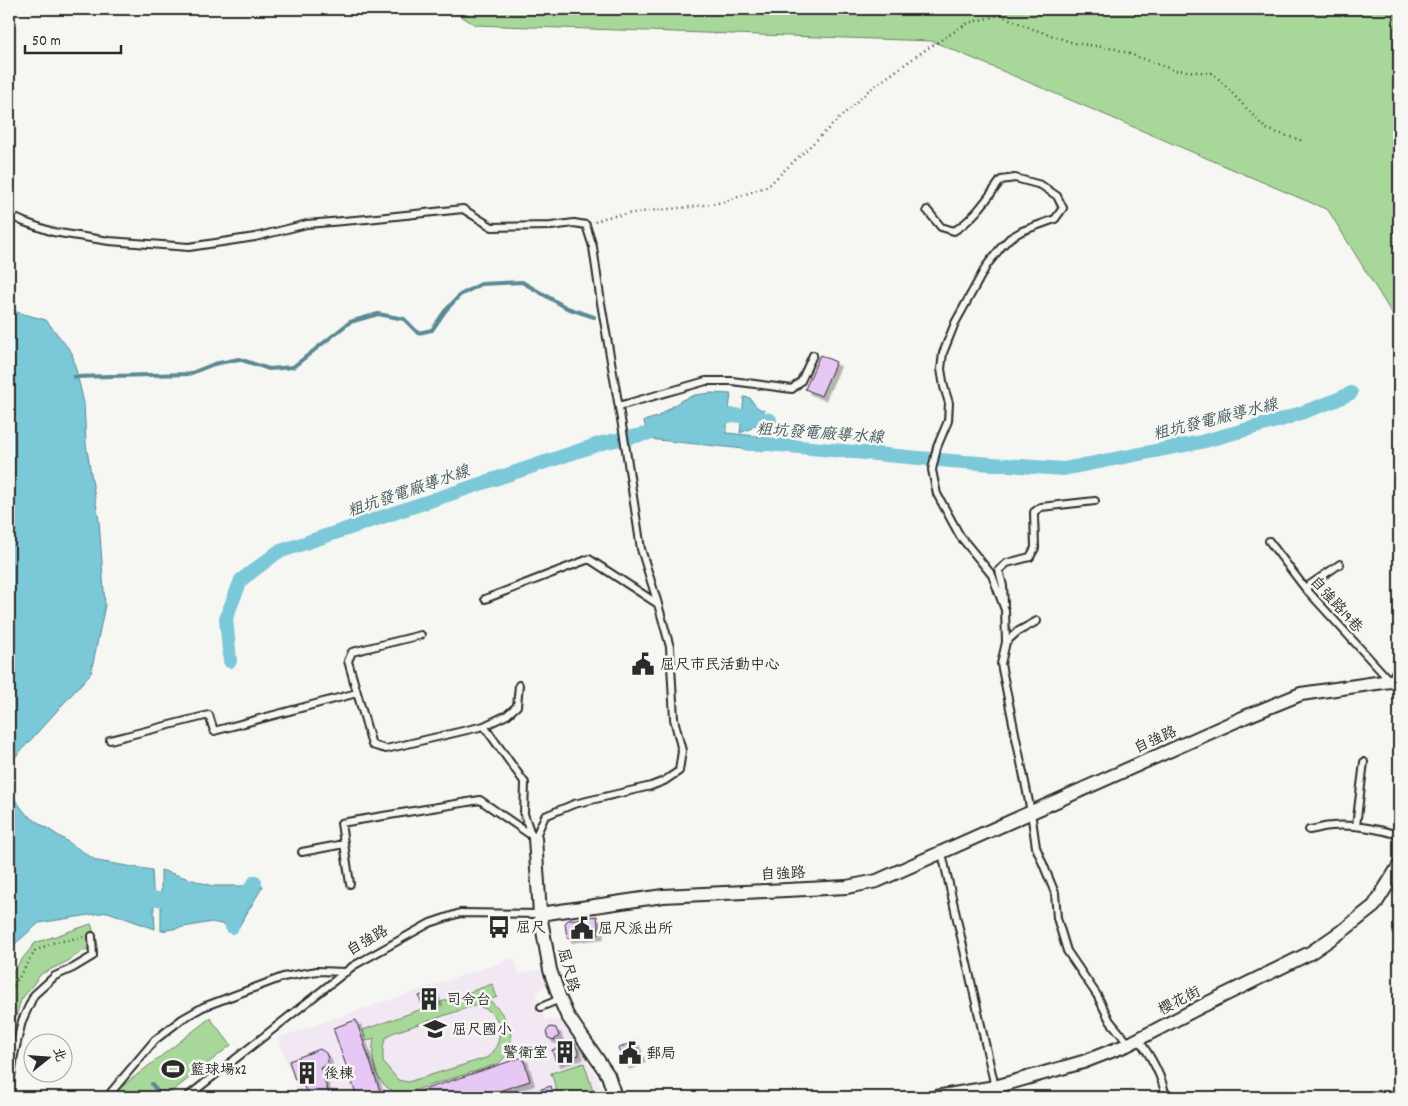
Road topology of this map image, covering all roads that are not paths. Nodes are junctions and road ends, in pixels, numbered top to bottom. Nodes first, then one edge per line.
1 (927, 210) dead end
2 (9, 215) edge
3 (812, 355) dead end
4 (619, 406) junction
5 (1095, 501) dead end
6 (1269, 541) dead end
7 (1340, 564) dead end
8 (1305, 588) junction
9 (484, 599) dead end
10 (658, 604) junction
11 (1005, 610) junction
12 (1037, 621) dead end
13 (421, 635) dead end
14 (1006, 642) junction
15 (1399, 667) edge
16 (1394, 682) edge
17 (519, 685) dead end
18 (357, 693) junction
19 (484, 726) junction
20 (110, 740) dead end
21 (1364, 762) dead end
22 (1031, 812) junction
23 (1356, 826) junction
24 (1309, 830) dead end
25 (1399, 835) edge
26 (533, 837) junction
27 (344, 844) junction
28 (302, 852) dead end
29 (942, 853) junction
30 (1399, 866) edge
31 (350, 884) dead end
32 (540, 914) junction
33 (92, 936) road end
34 (346, 972) junction
35 (560, 999) junction
36 (540, 1007) dead end
37 (1134, 1041) junction
38 (995, 1087) junction
39 (9, 1092) edge
40 (107, 1097) edge
41 (188, 1097) edge
42 (615, 1097) edge
43 (936, 1097) edge
44 (1166, 1097) edge

1 - 11 lane
2 - 4 lane
3 - 4 lane
4 - 10 lane
5 - 11 lane
6 - 8 lane, 自強路19巷
7 - 8 lane
8 - 16 lane, 自強路19巷
9 - 10 lane
10 - 26 lane
11 - 14 lane
12 - 14 lane
13 - 18 lane
14 - 22 lane
15 - 16 lane
16 - 22 street, 自強路
17 - 19 lane
18 - 19 lane
18 - 20 lane
19 - 26 lane
21 - 23 lane
22 - 29 street, 自強路
22 - 37 lane
23 - 24 lane
23 - 25 lane
26 - 27 lane
26 - 32 street, 屈尺路
27 - 28 lane
27 - 31 lane
29 - 32 street, 自強路
29 - 38 lane
30 - 37 street, 櫻花街
32 - 34 lane, 自強路
32 - 35 street, 屈尺路
33 - 39 lane
34 - 40 lane
34 - 41 lane, 自強路
35 - 36 lane
35 - 42 street, 屈尺路
37 - 38 street, 櫻花街
37 - 44 lane
38 - 43 street, 櫻花街

